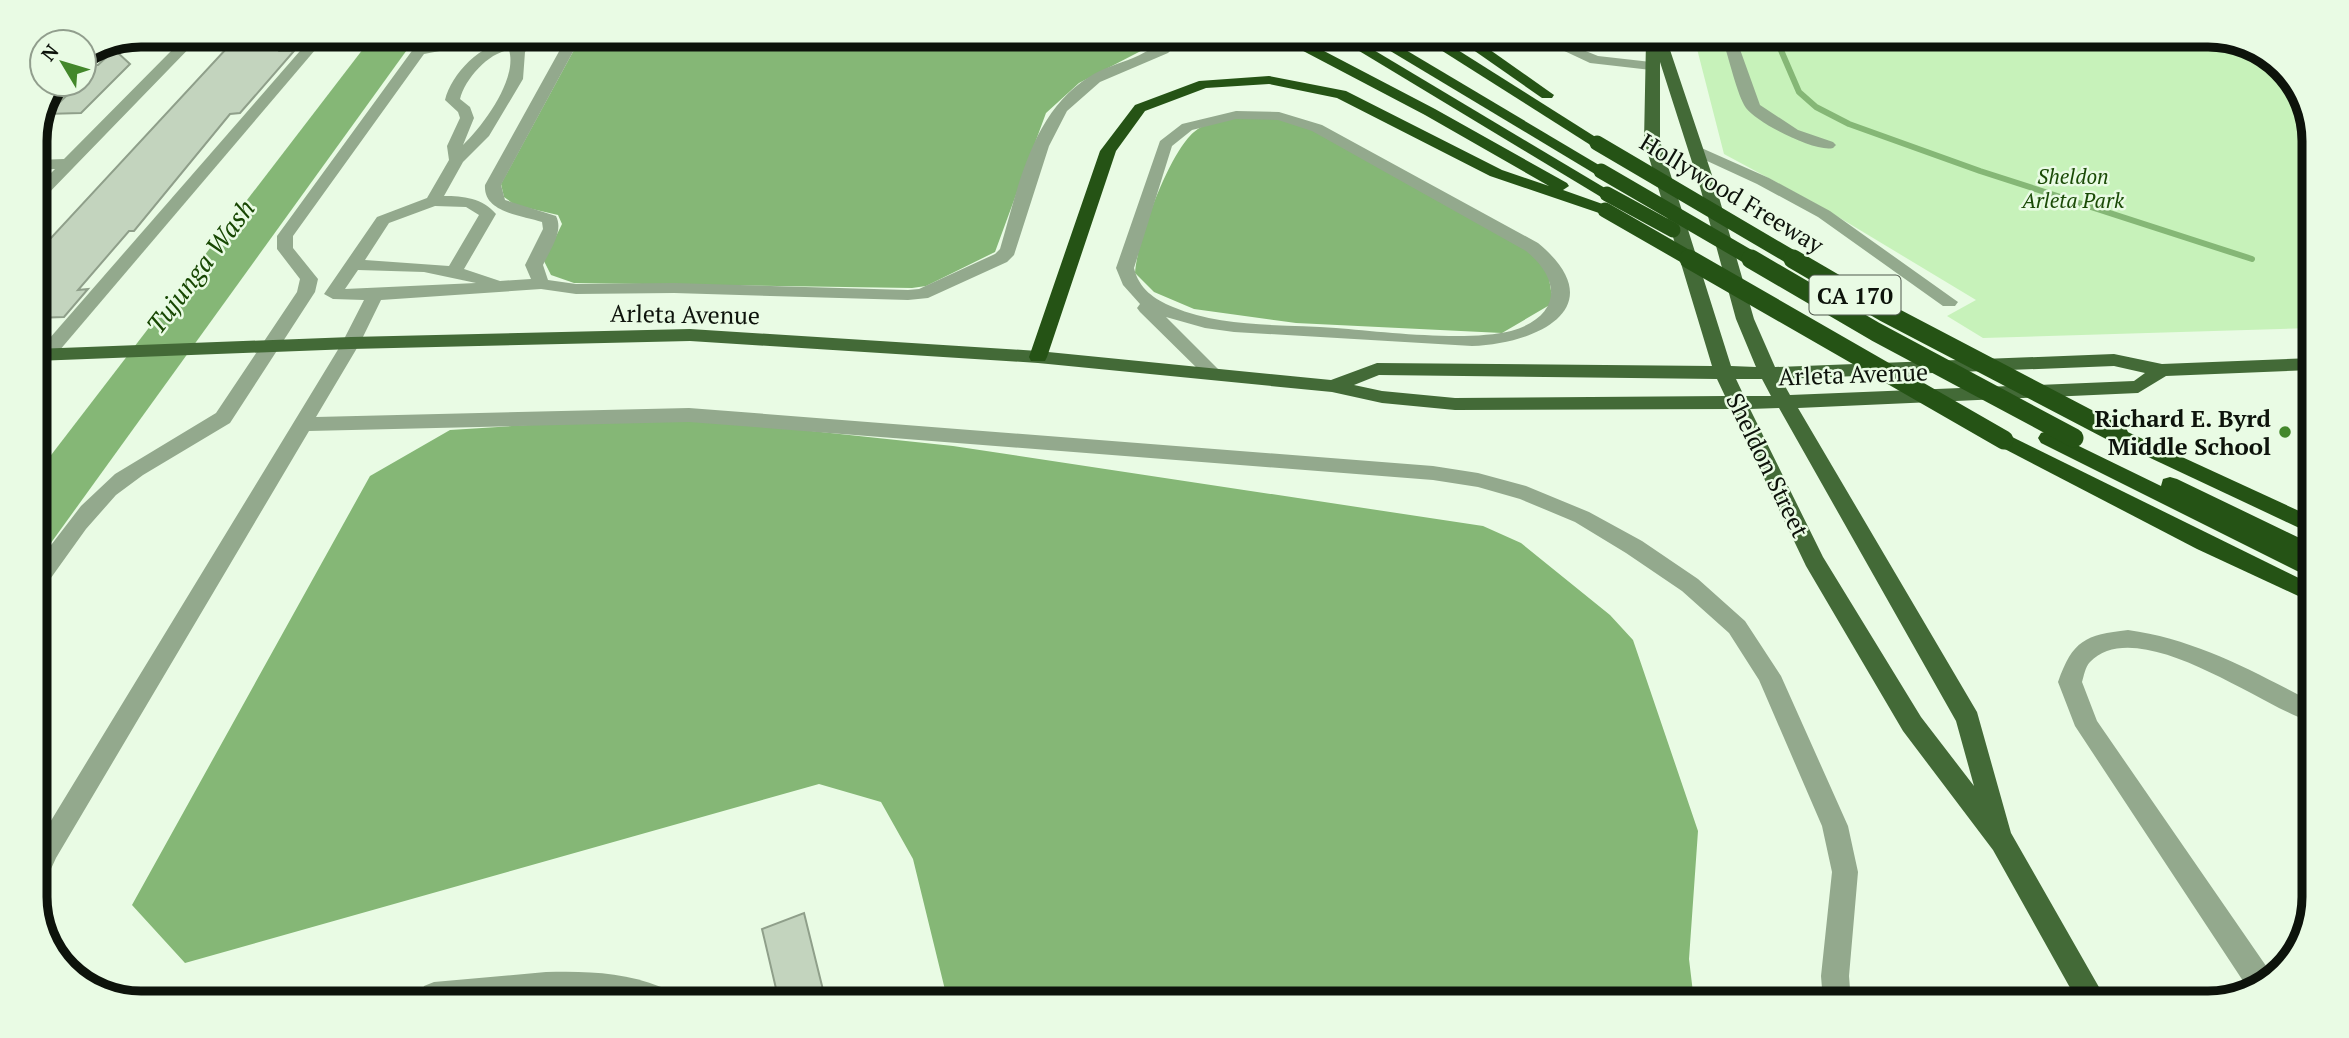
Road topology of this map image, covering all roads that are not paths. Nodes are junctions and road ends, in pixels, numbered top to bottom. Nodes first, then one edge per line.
1 (183, 47) edge
2 (311, 47) edge
3 (439, 47) edge
4 (500, 47) edge
5 (514, 47) edge
6 (522, 47) edge
7 (568, 47) edge
8 (1167, 47) edge
9 (1306, 47) edge
10 (1359, 47) edge
11 (1391, 47) edge
12 (1443, 47) edge
13 (1476, 47) edge
14 (1564, 47) edge
15 (1653, 47) edge
16 (1662, 47) edge
17 (1732, 47) edge
18 (518, 52) junction
19 (1651, 66) junction
20 (1578, 131) junction
21 (1828, 145) dead end
22 (1697, 151) junction
23 (457, 160) junction
24 (69, 164) junction
25 (47, 165) edge
26 (47, 186) edge
27 (433, 201) junction
28 (1606, 202) junction
29 (477, 205) junction
30 (510, 208) junction
31 (353, 265) junction
32 (454, 271) junction
33 (541, 284) junction
34 (501, 286) junction
35 (1131, 287) junction
36 (375, 295) junction
37 (1950, 302) dead end
38 (351, 343) junction
39 (272, 346) junction
40 (47, 349) edge
41 (1038, 357) junction
42 (47, 358) edge
43 (2302, 364) edge
44 (2162, 370) junction
45 (1768, 373) junction
46 (1214, 374) junction
47 (1724, 374) junction
48 (1332, 386) junction
49 (1737, 402) junction
50 (1784, 402) junction
51 (303, 424) junction
52 (2302, 521) edge
53 (2302, 548) edge
54 (2302, 565) edge
55 (47, 567) edge
56 (2302, 589) edge
57 (2302, 708) edge
58 (2002, 842) junction
59 (47, 850) edge
60 (2257, 977) edge
61 (497, 991) edge
62 (640, 991) edge
63 (1836, 991) edge
64 (2087, 991) edge

1 - 24 street
2 - 40 street
3 - 39 street
4 - 23 street
5 - 18 street
6 - 18 street
7 - 30 street
8 - 33 street
9 - 28 highway
10 - 28 highway
11 - 53 highway, bridge
12 - 20 highway, Hollywood Freeway
13 - 20 highway
14 - 19 street
15 - 19 main road, Sheldon Street
16 - 22 main road, Sheldon Street
17 - 21 street
18 - 23 street
19 - 47 main road, Sheldon Street
20 - 52 highway, Hollywood Freeway / CA 170, bridge
22 - 37 street
22 - 45 main road, Sheldon Street
23 - 27 street
24 - 25 street
24 - 26 street
27 - 29 street
27 - 31 street
28 - 41 highway
28 - 54 highway, bridge
28 - 56 highway, CA 170, bridge
29 - 30 street
29 - 32 street
30 - 33 street
31 - 32 street
31 - 36 street
32 - 34 street
33 - 34 street
34 - 36 street
35 - 35 street
35 - 46 street
36 - 38 street
38 - 39 main road, Arleta Avenue
38 - 41 main road, Arleta Avenue
38 - 51 street
39 - 42 main road, Arleta Avenue
39 - 55 street
41 - 46 main road, Arleta Avenue
43 - 44 main road, Arleta Avenue
44 - 45 main road, Arleta Avenue
44 - 50 main road, Arleta Avenue
45 - 47 main road, Arleta Avenue
45 - 50 main road, Sheldon Street
46 - 48 main road, Arleta Avenue
47 - 48 main road, Arleta Avenue
47 - 49 main road, Sheldon Street
48 - 49 main road, Arleta Avenue
49 - 50 main road, Arleta Avenue
49 - 58 main road, Sheldon Street
50 - 58 main road, Sheldon Street
51 - 59 street
51 - 63 street
57 - 60 street
58 - 64 main road, Sheldon Street
61 - 62 street

